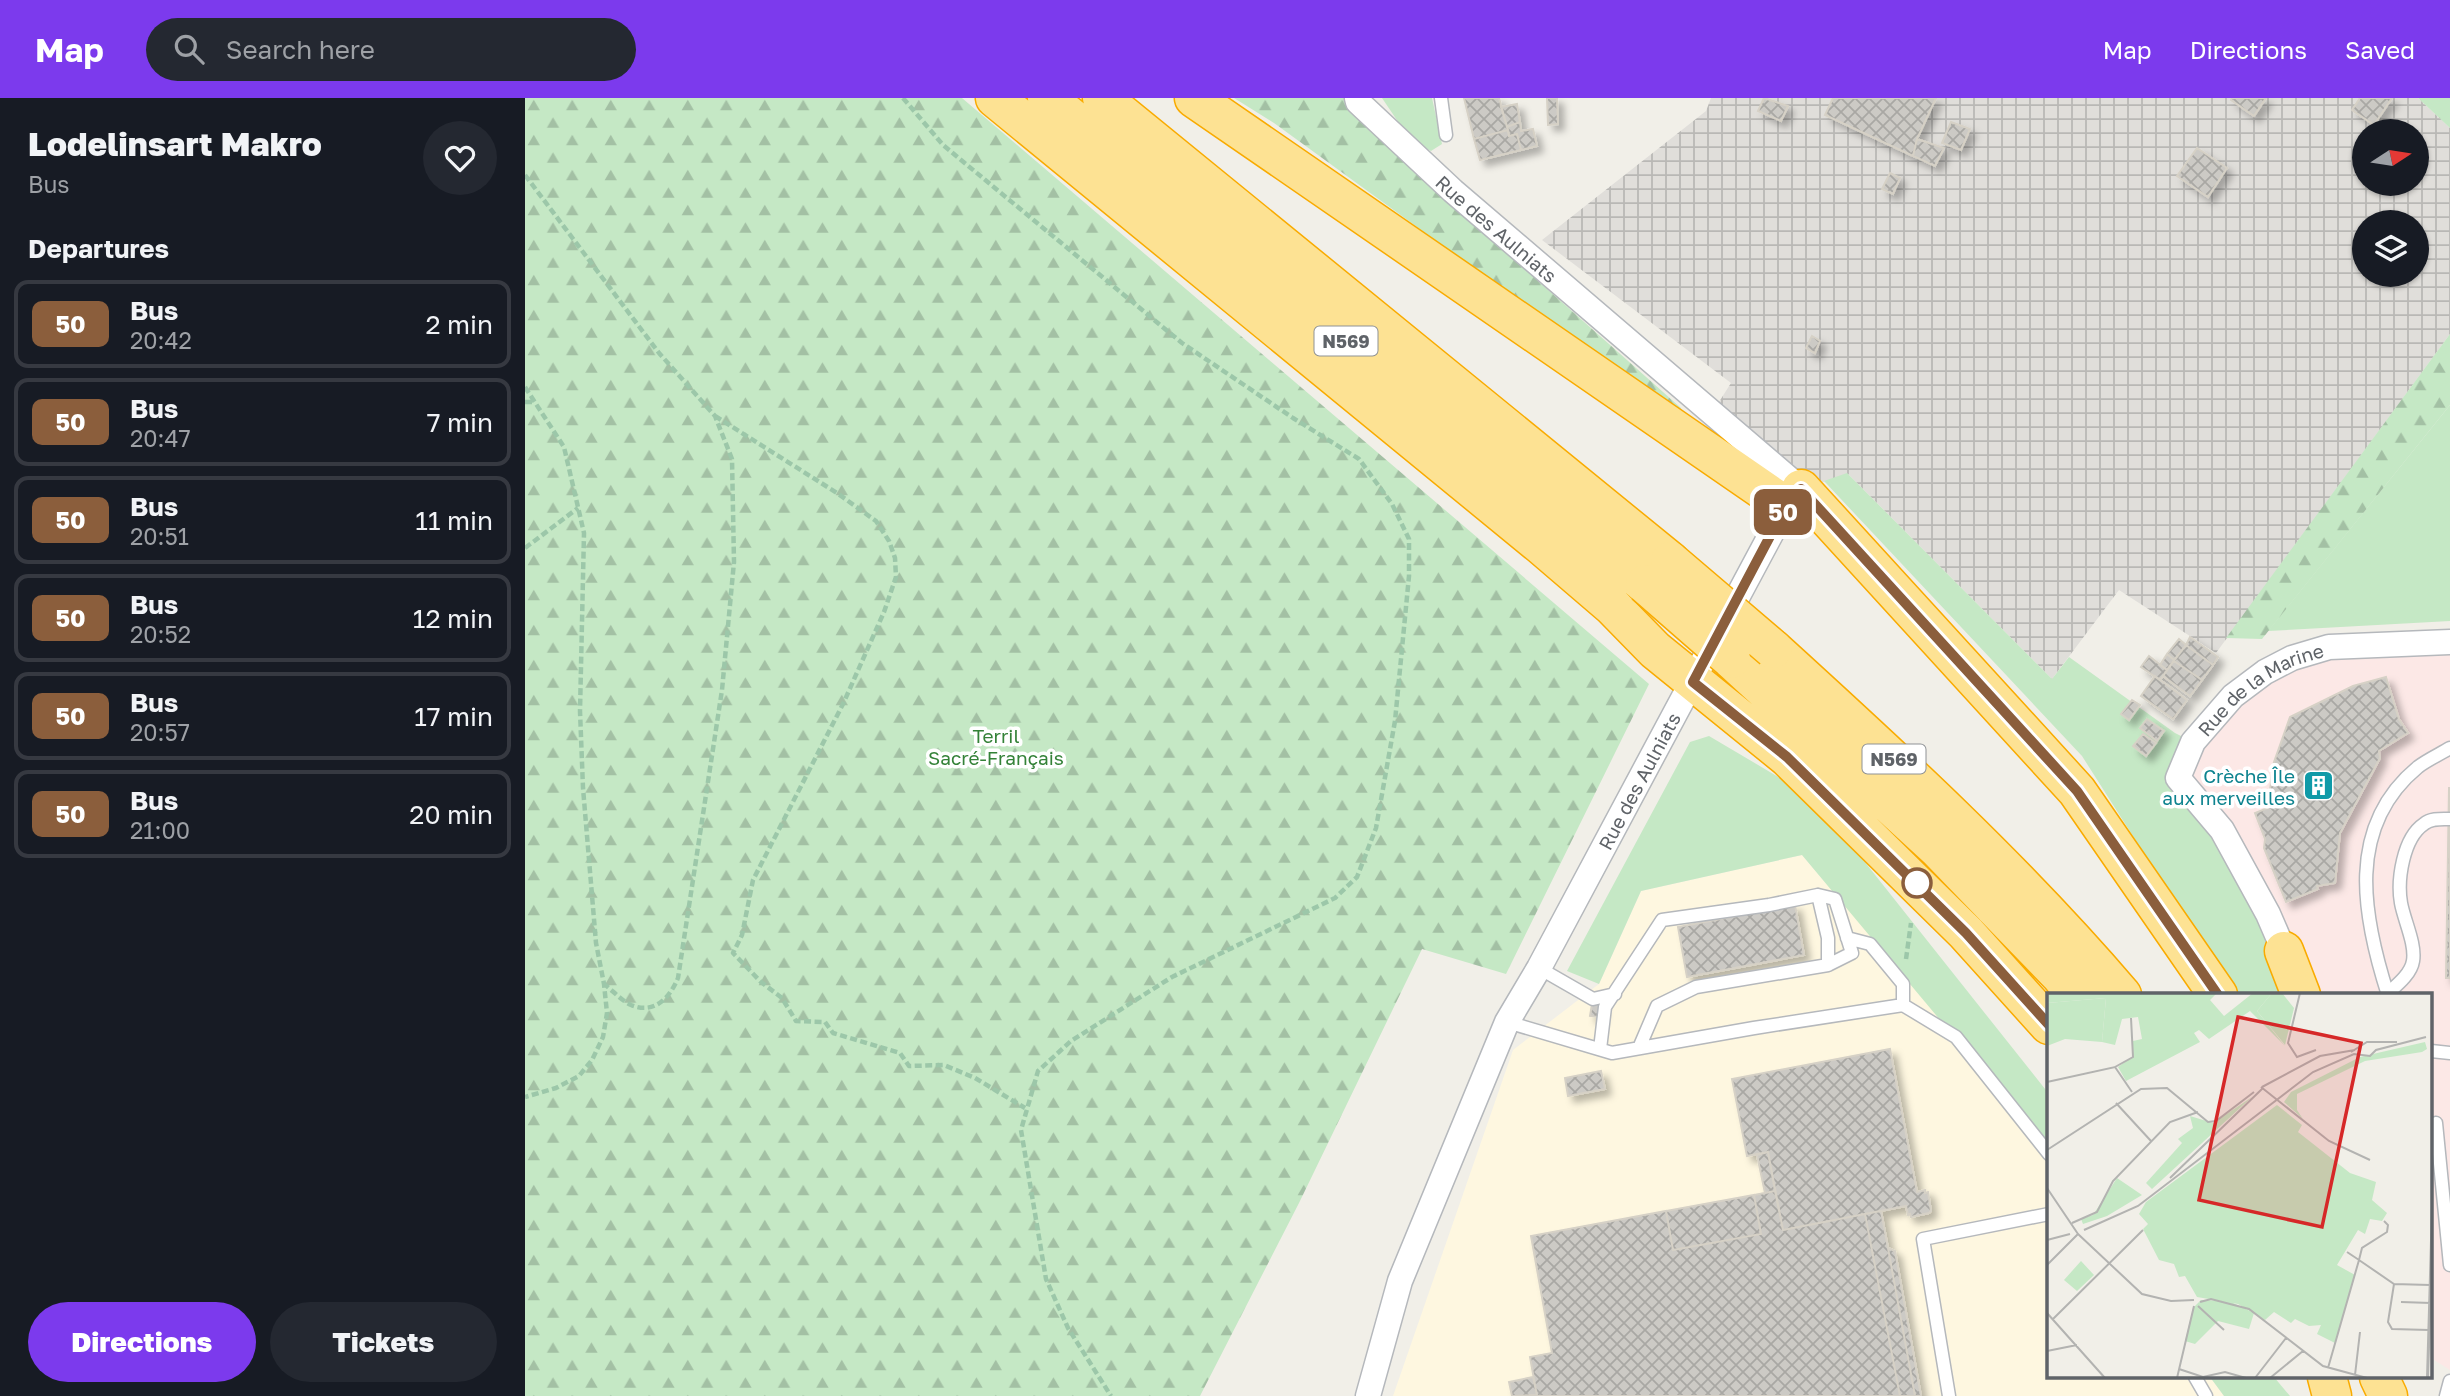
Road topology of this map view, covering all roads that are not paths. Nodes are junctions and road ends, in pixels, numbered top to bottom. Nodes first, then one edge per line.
1 (995, 98) edge
2 (1047, 98) edge
3 (1102, 98) edge
4 (1194, 98) edge
5 (1357, 98) edge
6 (1441, 98) edge
7 (1445, 135) dead end
8 (1793, 497) junction
9 (1657, 572) junction
10 (2450, 642) edge
11 (1693, 682) junction
12 (2450, 748) edge
13 (2450, 819) edge
14 (1818, 895) junction
15 (1847, 938) junction
16 (2284, 951) joint
17 (1828, 965) junction
18 (1539, 968) junction
19 (1615, 993) junction
20 (2074, 993) edge
21 (2120, 993) edge
22 (2217, 993) edge
23 (2300, 993) edge
24 (2387, 993) edge
25 (2390, 993) edge
26 (1903, 1005) junction
27 (1507, 1022) junction
28 (2047, 1022) edge
29 (1639, 1048) junction
30 (1600, 1049) junction
31 (2439, 1122) edge
32 (2047, 1151) edge
33 (2047, 1214) edge
34 (2450, 1265) edge
35 (2196, 1378) edge
36 (2379, 1378) edge
37 (2450, 1381) edge
38 (1368, 1396) edge
39 (1949, 1396) edge
40 (2206, 1396) edge
41 (2388, 1396) edge
42 (2447, 1396) edge

1 - 11 highway
2 - 9 highway, N569
3 - 9 highway, N569
4 - 8 highway
5 - 8 street, Rue des Aulniats
6 - 7 lane
8 - 11 street, Rue des Aulniats
8 - 22 highway
9 - 20 highway, N569, bridge
9 - 21 highway, N569, bridge
10 - 16 street, Rue de la Marine
11 - 18 street, Rue des Aulniats
11 - 28 highway
12 - 24 lane
13 - 25 lane
14 - 15 lane
14 - 17 lane
14 - 19 lane
15 - 17 lane
15 - 26 lane
16 - 23 highway
17 - 29 lane
18 - 19 lane
18 - 27 street, Rue des Aulniats
19 - 30 lane
26 - 29 lane
26 - 32 lane
27 - 30 lane
27 - 38 street, Rue des Aulniats
29 - 30 lane
31 - 34 lane
33 - 39 lane
35 - 40 lane
36 - 41 highway
37 - 42 lane

